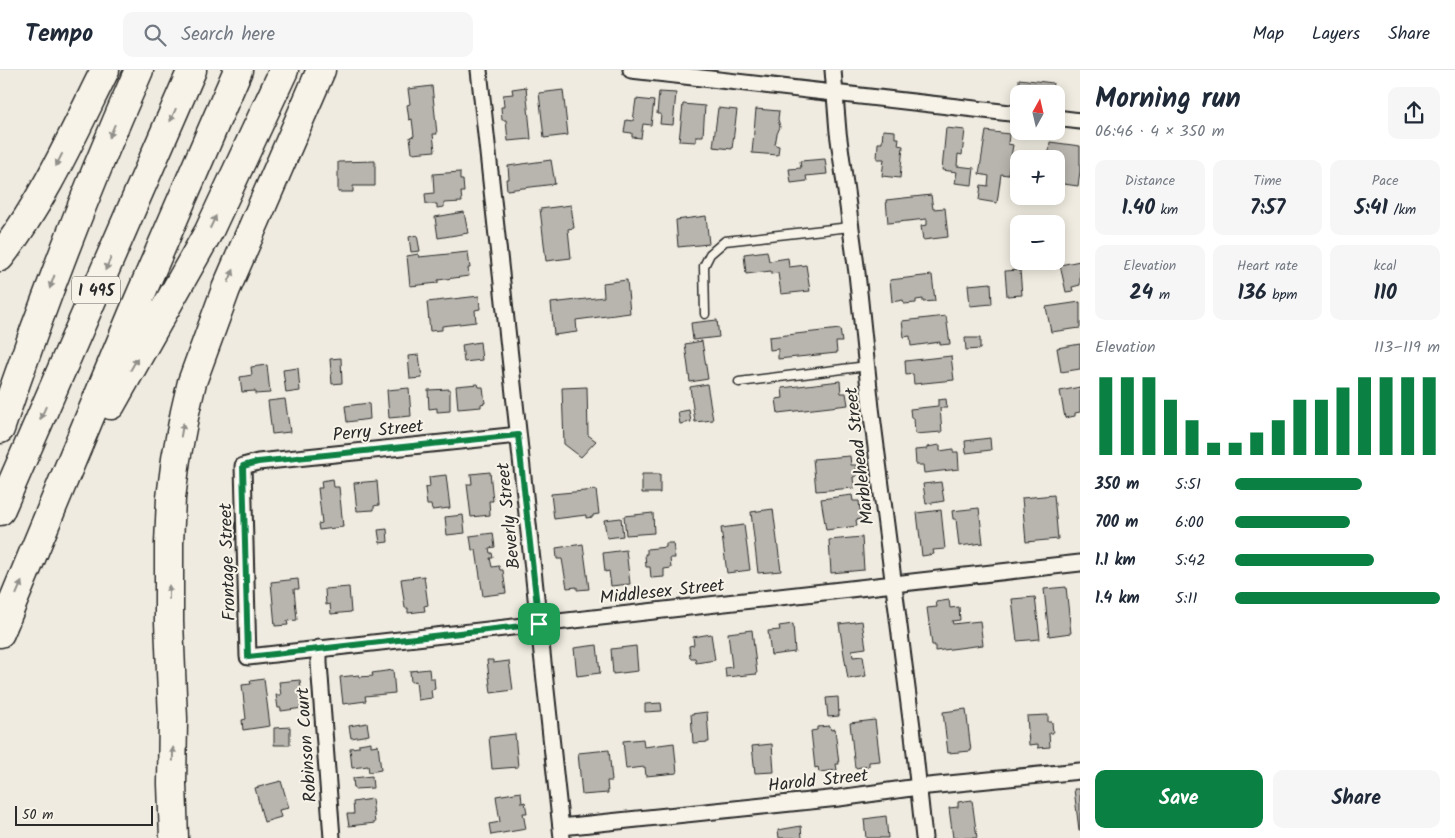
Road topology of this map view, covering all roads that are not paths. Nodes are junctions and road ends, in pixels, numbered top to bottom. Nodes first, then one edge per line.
1 (105, 70) edge
2 (139, 70) edge
3 (192, 70) edge
4 (238, 70) edge
5 (284, 70) edge
6 (321, 70) edge
7 (479, 70) edge
8 (631, 70) edge
9 (833, 70) edge
10 (835, 93) junction
11 (1010, 113) edge
12 (1065, 119) edge
13 (1080, 121) edge
14 (850, 227) junction
15 (0, 257) edge
16 (705, 314) dead end
17 (867, 366) junction
18 (739, 382) dead end
19 (0, 429) edge
20 (518, 435) junction
21 (243, 466) joint
22 (0, 511) edge
23 (50, 513) junction
24 (1080, 563) edge
25 (893, 584) junction
26 (539, 624) junction
27 (0, 633) edge
28 (319, 648) junction
29 (248, 657) joint
30 (1080, 771) edge
31 (172, 784) junction
32 (918, 786) junction
33 (561, 832) edge
34 (156, 838) edge
35 (174, 838) edge
36 (332, 838) edge
37 (924, 838) edge

1 -> 15 highway
2 -> 19 highway
3 -> 22 highway, I 495
4 - 23 highway, I 495
23 -> 5 highway
31 -> 6 highway
7 - 20 street, Beverly Street
8 - 10 street
9 - 10 street, Marblehead Street
10 - 11 street
10 - 14 street, Marblehead Street
12 - 13 street
14 - 16 lane
14 - 17 street, Marblehead Street
17 - 18 lane
17 - 25 street, Marblehead Street
20 - 21 street, Perry Street
20 - 26 street, Beverly Street
21 - 29 street, Frontage Street
27 -> 23 highway, I 495
24 - 25 street, Middlesex Street
25 - 26 street, Middlesex Street
25 - 32 street, Marblehead Street
26 - 28 street, Middlesex Street
26 - 33 street, Beverly Street
28 - 29 street, Middlesex Street
28 - 36 street, Robinson Court
30 - 32 street, Harold Street
31 - 34 highway
31 - 35 highway
32 - 33 street, Harold Street
32 - 37 street, Marblehead Street

